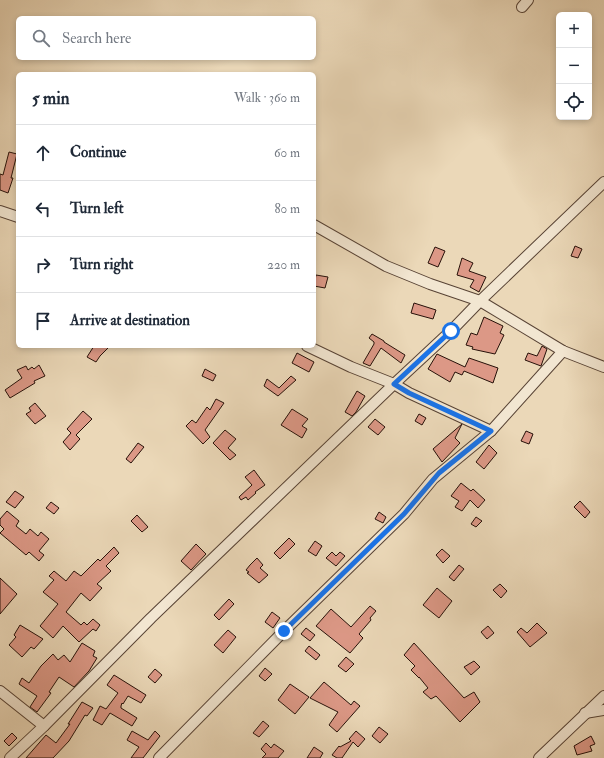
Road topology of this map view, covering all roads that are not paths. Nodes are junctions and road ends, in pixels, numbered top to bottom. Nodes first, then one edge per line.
1 (604, 182) edge
2 (0, 211) edge
3 (16, 216) edge
4 (316, 225) edge
5 (480, 301) junction
6 (311, 348) edge
7 (563, 351) junction
8 (604, 367) edge
9 (394, 384) junction
10 (491, 431) junction
11 (0, 691) edge
12 (604, 696) edge
13 (604, 710) edge
14 (585, 714) junction
15 (44, 726) junction
16 (10, 758) edge
17 (159, 758) edge
18 (539, 758) edge

1 - 5 street
2 - 3 street
4 - 5 street
5 - 7 street
5 - 9 street
6 - 9 street
7 - 8 street
7 - 10 street
9 - 10 street
9 - 15 street
10 - 17 street
11 - 15 street
12 - 14 street
13 - 14 street
14 - 18 street
15 - 16 street

